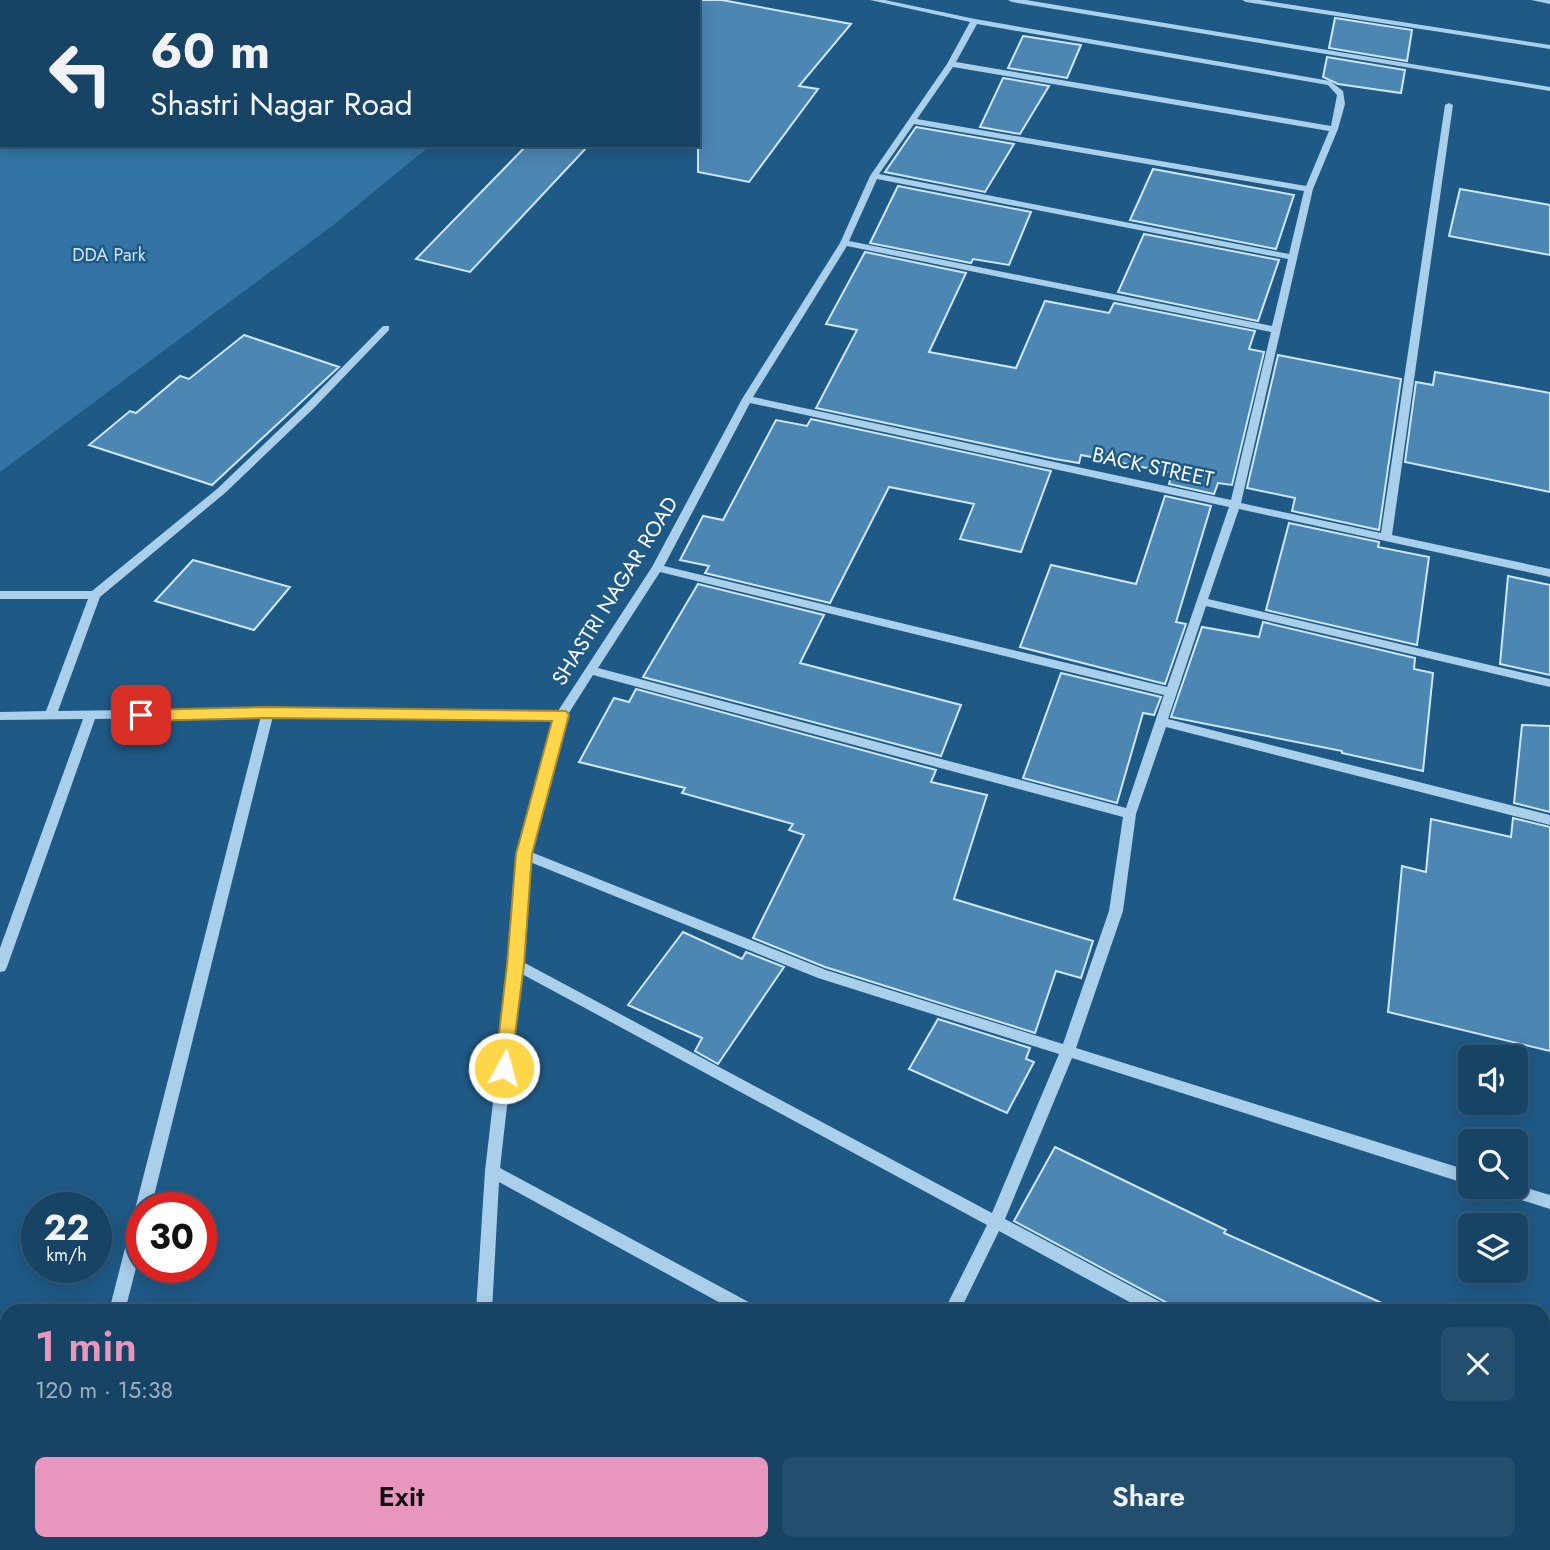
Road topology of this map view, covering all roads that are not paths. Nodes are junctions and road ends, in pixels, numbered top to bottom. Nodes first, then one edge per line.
1 (874, 0) edge
2 (1012, 0) edge
3 (1246, 0) edge
4 (1535, 0) edge
5 (1550, 2) edge
6 (975, 21) junction
7 (1550, 47) edge
8 (951, 64) junction
9 (1550, 89) edge
10 (1449, 105) dead end
11 (912, 121) junction
12 (1334, 129) junction
13 (874, 176) junction
14 (1309, 189) junction
15 (844, 243) junction
16 (1291, 257) junction
17 (386, 328) dead end
18 (1277, 330) junction
19 (747, 400) junction
20 (1235, 504) junction
21 (1386, 537) junction
22 (657, 568) junction
23 (1550, 573) edge
24 (0, 594) edge
25 (95, 595) junction
26 (1201, 600) junction
27 (590, 670) junction
28 (1550, 682) edge
29 (1170, 692) junction
30 (268, 712) junction
31 (561, 715) junction
32 (0, 716) edge
33 (50, 716) junction
34 (90, 717) junction
35 (1160, 721) junction
36 (1130, 814) junction
37 (1550, 820) edge
38 (524, 854) junction
39 (516, 965) junction
40 (0, 967) edge
41 (1067, 1053) junction
42 (492, 1171) junction
43 (1458, 1174) edge
44 (147, 1192) edge
45 (1528, 1195) edge
46 (1550, 1202) edge
47 (996, 1222) junction
48 (126, 1275) edge
49 (119, 1304) edge
50 (484, 1304) edge
51 (737, 1304) edge
52 (955, 1304) edge
53 (1148, 1304) edge

1 - 6 street
2 - 9 street
3 - 7 street
4 - 5 street
6 - 8 street, SHASTRI NAGAR ROAD
6 - 12 street
8 - 11 street, SHASTRI NAGAR ROAD
8 - 12 street
10 - 21 street
11 - 13 street, SHASTRI NAGAR ROAD
11 - 14 street
12 - 14 street
13 - 15 street, SHASTRI NAGAR ROAD
13 - 16 street
14 - 16 street
15 - 18 street
15 - 19 street, SHASTRI NAGAR ROAD
16 - 18 street
17 - 25 street
18 - 20 street
19 - 20 street, BACK STREET
19 - 22 street, SHASTRI NAGAR ROAD
20 - 21 street, BACK STREET
20 - 26 street
21 - 23 street, BACK STREET
22 - 27 street, SHASTRI NAGAR ROAD
22 - 29 street
24 - 25 street
25 - 33 street
26 - 28 street
26 - 29 street
27 - 31 street, SHASTRI NAGAR ROAD
27 - 36 street
29 - 35 street
30 - 31 street, SHASTRI NAGAR ROAD
30 - 34 street, SHASTRI NAGAR ROAD
30 - 44 street
31 - 38 street
32 - 33 street, SHASTRI NAGAR ROAD
33 - 34 street, SHASTRI NAGAR ROAD
34 - 40 street
35 - 36 street
35 - 37 street
36 - 41 street
38 - 39 street
38 - 41 street
39 - 42 street
39 - 47 street
41 - 43 street
41 - 47 street
42 - 50 street
42 - 51 street
45 - 46 street
47 - 52 street
47 - 53 street
48 - 49 street

